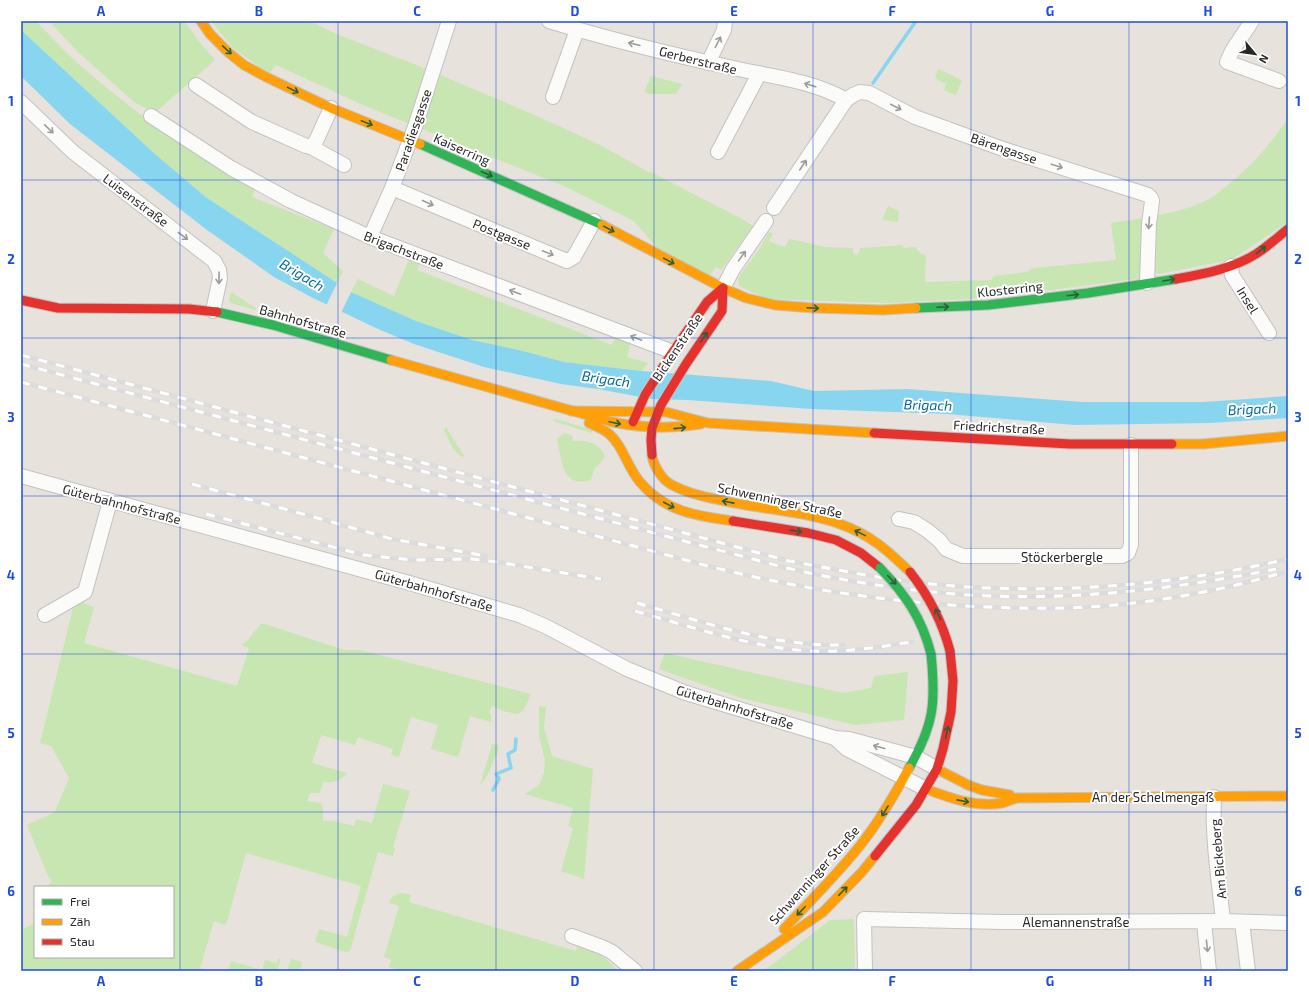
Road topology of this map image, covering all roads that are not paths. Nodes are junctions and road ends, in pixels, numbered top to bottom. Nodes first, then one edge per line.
1 (201, 21) edge
2 (449, 21) edge
3 (549, 21) edge
4 (725, 21) edge
5 (1252, 21) edge
6 (580, 27) edge
7 (708, 62) junction
8 (759, 74) junction
9 (1279, 81) dead end
10 (196, 85) dead end
11 (552, 97) dead end
12 (846, 100) junction
13 (21, 102) edge
14 (331, 108) junction
15 (151, 116) dead end
16 (410, 140) junction
17 (310, 147) junction
18 (718, 152) dead end
19 (344, 165) dead end
20 (392, 188) junction
21 (774, 208) dead end
22 (594, 221) junction
23 (766, 221) dead end
24 (1288, 229) edge
25 (370, 237) junction
26 (1231, 266) junction
27 (1147, 283) junction
28 (723, 288) junction
29 (21, 300) edge
30 (213, 311) junction
31 (1269, 333) dead end
32 (673, 352) junction
33 (660, 408) junction
34 (571, 411) junction
35 (637, 412) junction
36 (708, 423) junction
37 (652, 428) junction
38 (631, 430) junction
39 (1288, 436) edge
40 (1131, 445) junction
41 (619, 446) joint
42 (630, 446) dead end
43 (21, 476) edge
44 (639, 481) junction
45 (110, 501) junction
46 (899, 519) dead end
47 (45, 615) dead end
48 (835, 738) junction
49 (916, 758) junction
50 (937, 769) junction
51 (904, 778) junction
52 (926, 789) junction
53 (1288, 796) edge
54 (1214, 797) junction
55 (1017, 798) junction
56 (1223, 921) junction
57 (1204, 922) junction
58 (1242, 922) junction
59 (1288, 923) edge
60 (572, 936) dead end
61 (756, 957) junction
62 (632, 970) edge
63 (737, 971) edge
64 (864, 971) edge
65 (1209, 971) edge
66 (1248, 971) edge

1 -> 14 main road, Kaiserring
2 - 16 street, Paradiesgasse
3 - 6 street, Gerberstraße
7 -> 4 street
5 - 9 street
7 -> 6 street, Gerberstraße
6 - 11 street
7 - 8 street, Gerberstraße
12 -> 8 street, Gerberstraße
8 - 18 street
10 - 17 street
21 -> 12 street
12 -> 27 street, Bärengasse
13 -> 30 street, Luisenstraße
14 -> 16 main road, Kaiserring
14 - 17 street
15 - 25 street, Brigachstraße
16 - 20 street, Paradiesgasse
16 -> 22 main road, Kaiserring
17 - 19 street
20 -> 22 street, Postgasse
20 - 25 street, Paradiesgasse
22 -> 28 main road, Kaiserring
28 -> 23 street, Bickenstraße
26 -> 24 main road, Klosterring
32 -> 25 street, Brigachstraße
27 -> 26 main road, Klosterring
26 - 31 street, Insel
28 -> 27 main road, Klosterring
28 - 32 main road, Bickenstraße
33 -> 28 main road, Bickenstraße
29 - 30 main road, Bahnhofstraße
30 - 34 main road, Bahnhofstraße
32 - 35 main road, Bickenstraße
33 - 35 main road, Bahnhofstraße
33 - 36 main road, Friedrichstraße
33 - 37 main road, Schwenninger Straße
34 - 35 main road, Bahnhofstraße
34 -> 38 main road, Bahnhofstraße
34 - 41 main road, Bahnhofstraße
35 - 38 main road
37 -> 36 main road, Friedrichstraße
36 - 40 main road, Friedrichstraße
37 - 38 main road, Bahnhofstraße
50 -> 37 main road, Schwenninger Straße, bridge
39 - 40 main road, Friedrichstraße
40 - 46 street, Stöckerbergle
41 - 44 main road, Schwenninger Straße
42 - 44 main road, Schwenninger Straße
43 - 45 street, Güterbahnhofstraße
44 -> 49 main road, Schwenninger Straße, bridge
45 - 47 street
45 - 48 street, Güterbahnhofstraße
49 -> 48 street, Güterbahnhofstraße
48 - 51 street, Güterbahnhofstraße
49 - 50 street, An der Schelmengaß
49 - 51 main road, Schwenninger Straße
50 - 52 main road, Schwenninger Straße
50 - 55 main road, An der Schelmengaß
51 - 52 street, An der Schelmengaß
51 -> 61 main road, Schwenninger Straße
52 -> 55 main road, An der Schelmengaß
61 -> 52 main road, Schwenninger Straße
53 - 54 main road, An der Schelmengaß
54 - 55 main road, An der Schelmengaß
54 - 56 street, Am Bickeberg
56 - 57 street, Alemannenstraße
56 - 58 street, Alemannenstraße
57 - 64 street, Alemannenstraße
57 -> 65 street
58 - 59 street, Alemannenstraße
58 - 66 street
60 - 62 street
61 - 63 main road, Schwenninger Straße

